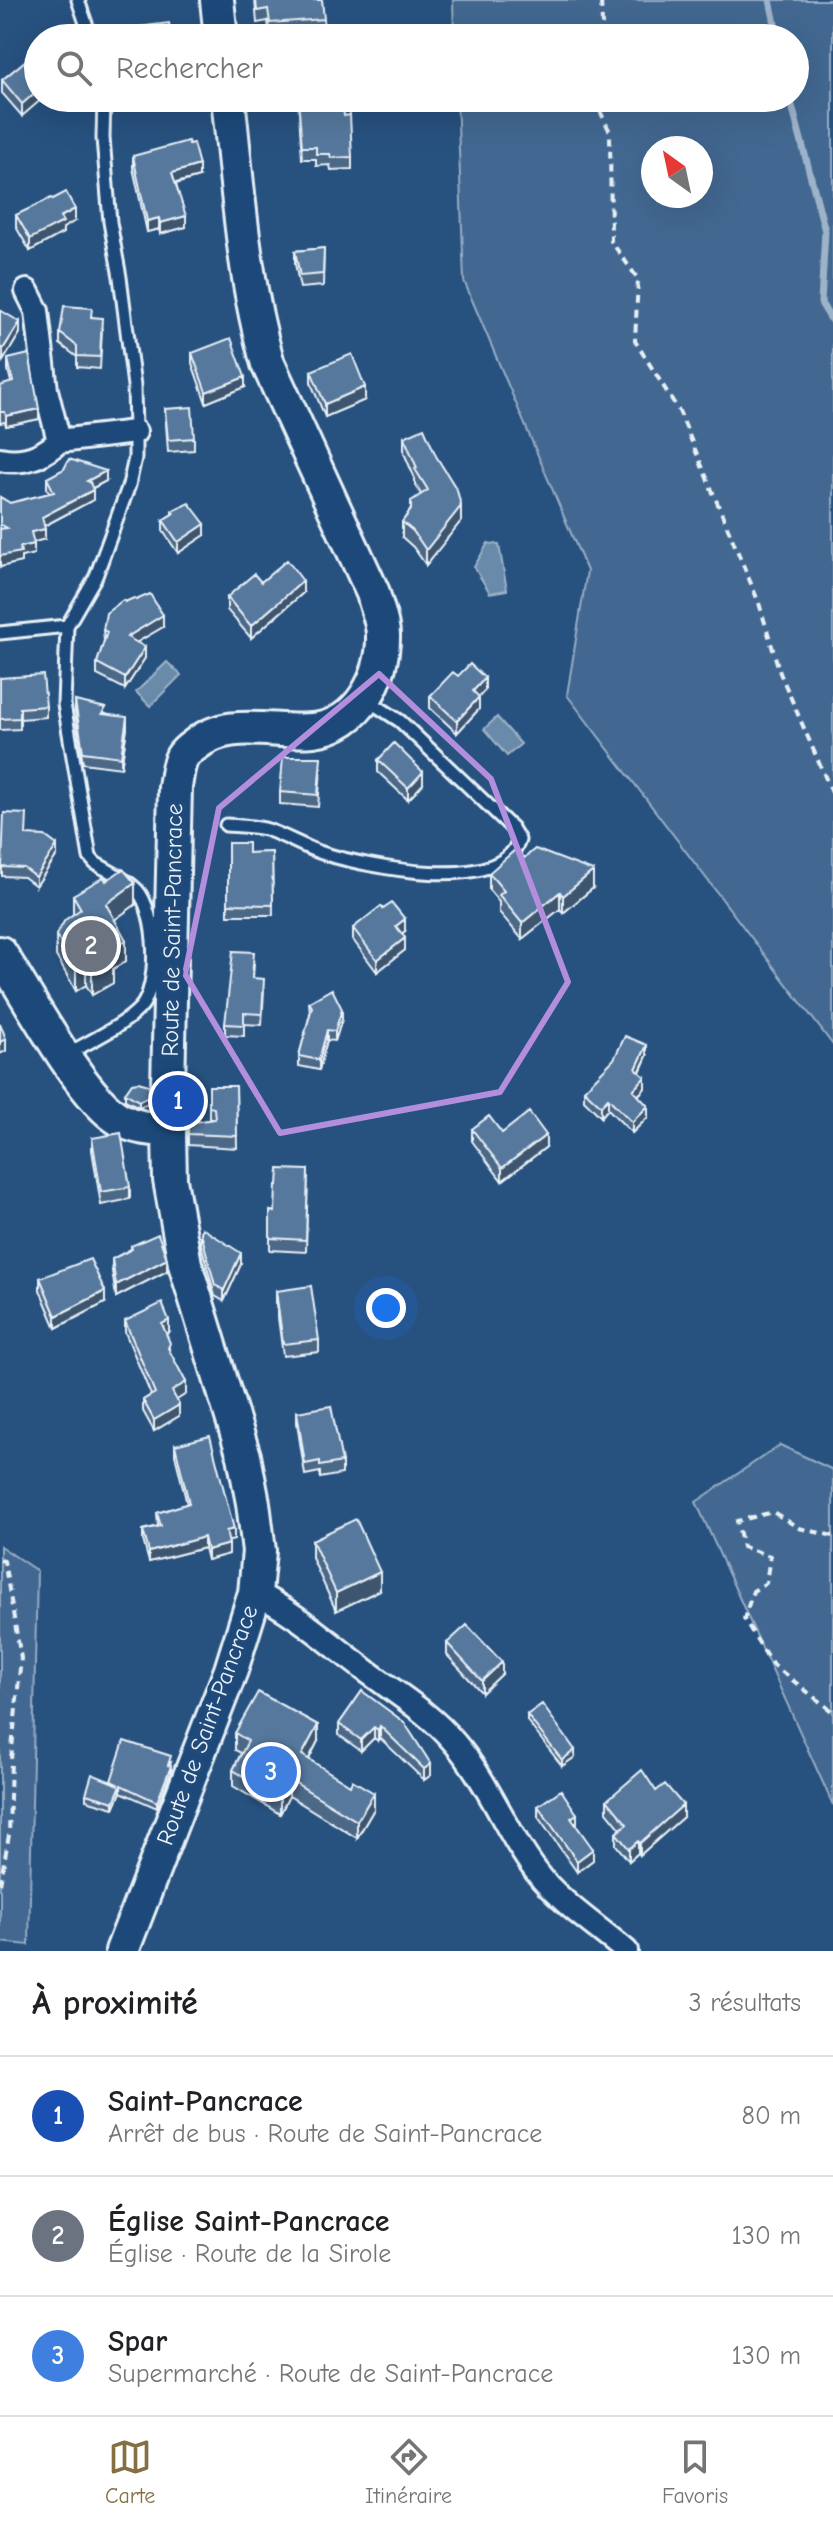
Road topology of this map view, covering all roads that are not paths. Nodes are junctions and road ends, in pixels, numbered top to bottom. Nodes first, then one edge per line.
1 (78, 0) edge
2 (217, 0) edge
3 (86, 24) edge
4 (220, 24) edge
5 (104, 112) edge
6 (230, 112) edge
7 (27, 291) dead end
8 (135, 432) junction
9 (59, 441) junction
10 (0, 459) edge
11 (67, 626) junction
12 (0, 633) edge
13 (365, 698) junction
14 (226, 825) dead end
15 (0, 953) edge
16 (65, 1055) junction
17 (167, 1130) junction
18 (255, 1593) junction
19 (122, 1951) edge
20 (626, 1951) edge

1 - 3 lane
2 - 4 street
5 - 8 lane
6 - 13 street, Route de Saint-Pancrace
7 - 9 street
8 - 9 street
8 - 11 lane
9 - 10 street
11 - 12 lane
11 - 16 lane
13 - 14 lane
13 - 17 street, Route de Saint-Pancrace
15 - 16 street
16 - 17 street
17 - 18 street, Route de Saint-Pancrace
18 - 19 street, Route de Saint-Pancrace
18 - 20 street

